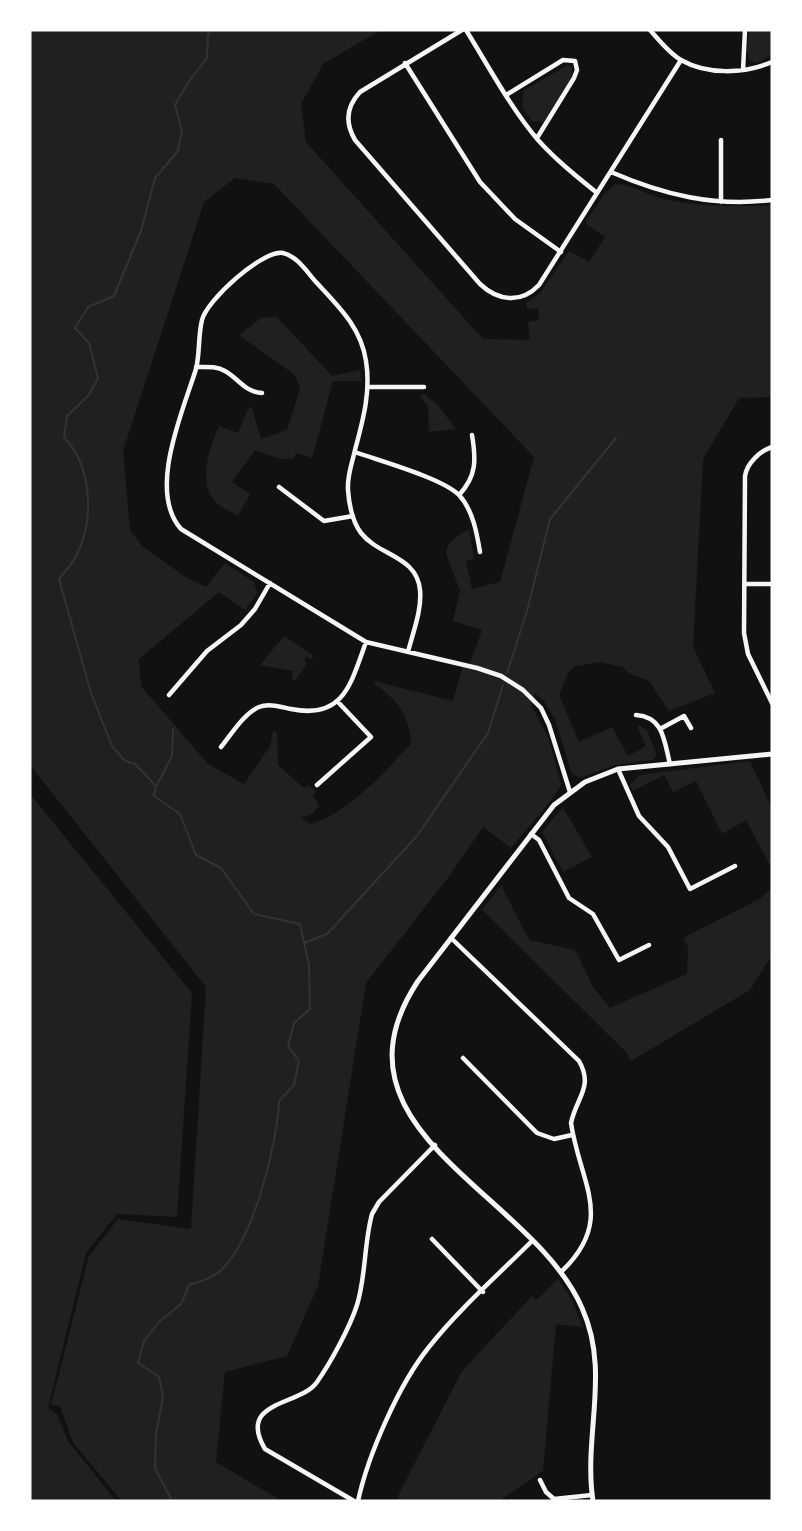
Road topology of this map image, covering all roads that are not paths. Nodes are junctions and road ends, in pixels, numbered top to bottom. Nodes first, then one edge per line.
1 (464, 30) edge
2 (650, 30) edge
3 (745, 30) edge
4 (681, 60) junction
5 (405, 63) junction
6 (772, 64) edge
7 (743, 70) junction
8 (506, 96) junction
9 (537, 138) junction
10 (722, 140) dead end
11 (611, 172) junction
12 (597, 193) junction
13 (772, 200) edge
14 (721, 202) junction
15 (561, 252) junction
16 (196, 367) junction
17 (369, 387) junction
18 (424, 387) dead end
19 (262, 393) dead end
20 (472, 435) dead end
21 (772, 447) edge
22 (355, 452) junction
23 (279, 487) dead end
24 (459, 495) junction
25 (352, 516) junction
26 (480, 552) dead end
27 (270, 583) junction
28 (745, 584) junction
29 (772, 584) edge
30 (366, 642) junction
31 (408, 652) junction
32 (169, 695) dead end
33 (338, 702) junction
34 (772, 704) edge
35 (636, 715) dead end
36 (691, 728) dead end
37 (660, 729) junction
38 (221, 747) dead end
39 (772, 754) edge
40 (670, 764) junction
41 (618, 769) junction
42 (317, 784) dead end
43 (570, 792) junction
44 (531, 834) junction
45 (735, 866) dead end
46 (452, 938) junction
47 (649, 945) dead end
48 (463, 1059) dead end
49 (573, 1135) junction
50 (435, 1145) junction
51 (432, 1239) dead end
52 (532, 1240) junction
53 (561, 1272) junction
54 (483, 1292) junction
55 (540, 1480) dead end
56 (592, 1498) edge
57 (356, 1501) edge

1 - 5 street
1 - 8 street
2 - 4 street
3 - 7 street
4 - 7 street
4 - 11 street
5 - 15 street
5 - 15 street
6 - 7 street
8 - 9 street
8 - 9 street
9 - 12 street
10 - 14 street
11 - 12 street
11 - 14 street
12 - 15 street
13 - 14 street
16 - 17 street
16 - 19 street
16 - 27 street
17 - 18 street
17 - 22 street
20 - 24 street
21 - 28 street
22 - 24 street
22 - 25 street
23 - 25 street
24 - 26 street
25 - 31 street
27 - 30 street
27 - 32 street
28 - 29 street
28 - 34 street
30 - 31 street
30 - 33 street
31 - 43 street
33 - 38 street
33 - 42 street
35 - 37 street
36 - 37 street
37 - 40 street
39 - 40 street
40 - 41 street
41 - 43 street
41 - 45 street
43 - 44 street
44 - 46 street
44 - 47 street
46 - 49 street
46 - 50 street
48 - 49 street
49 - 53 street
50 - 52 street
50 - 57 street
51 - 54 street
52 - 53 street
52 - 54 street
53 - 56 street
54 - 57 street
55 - 56 street

